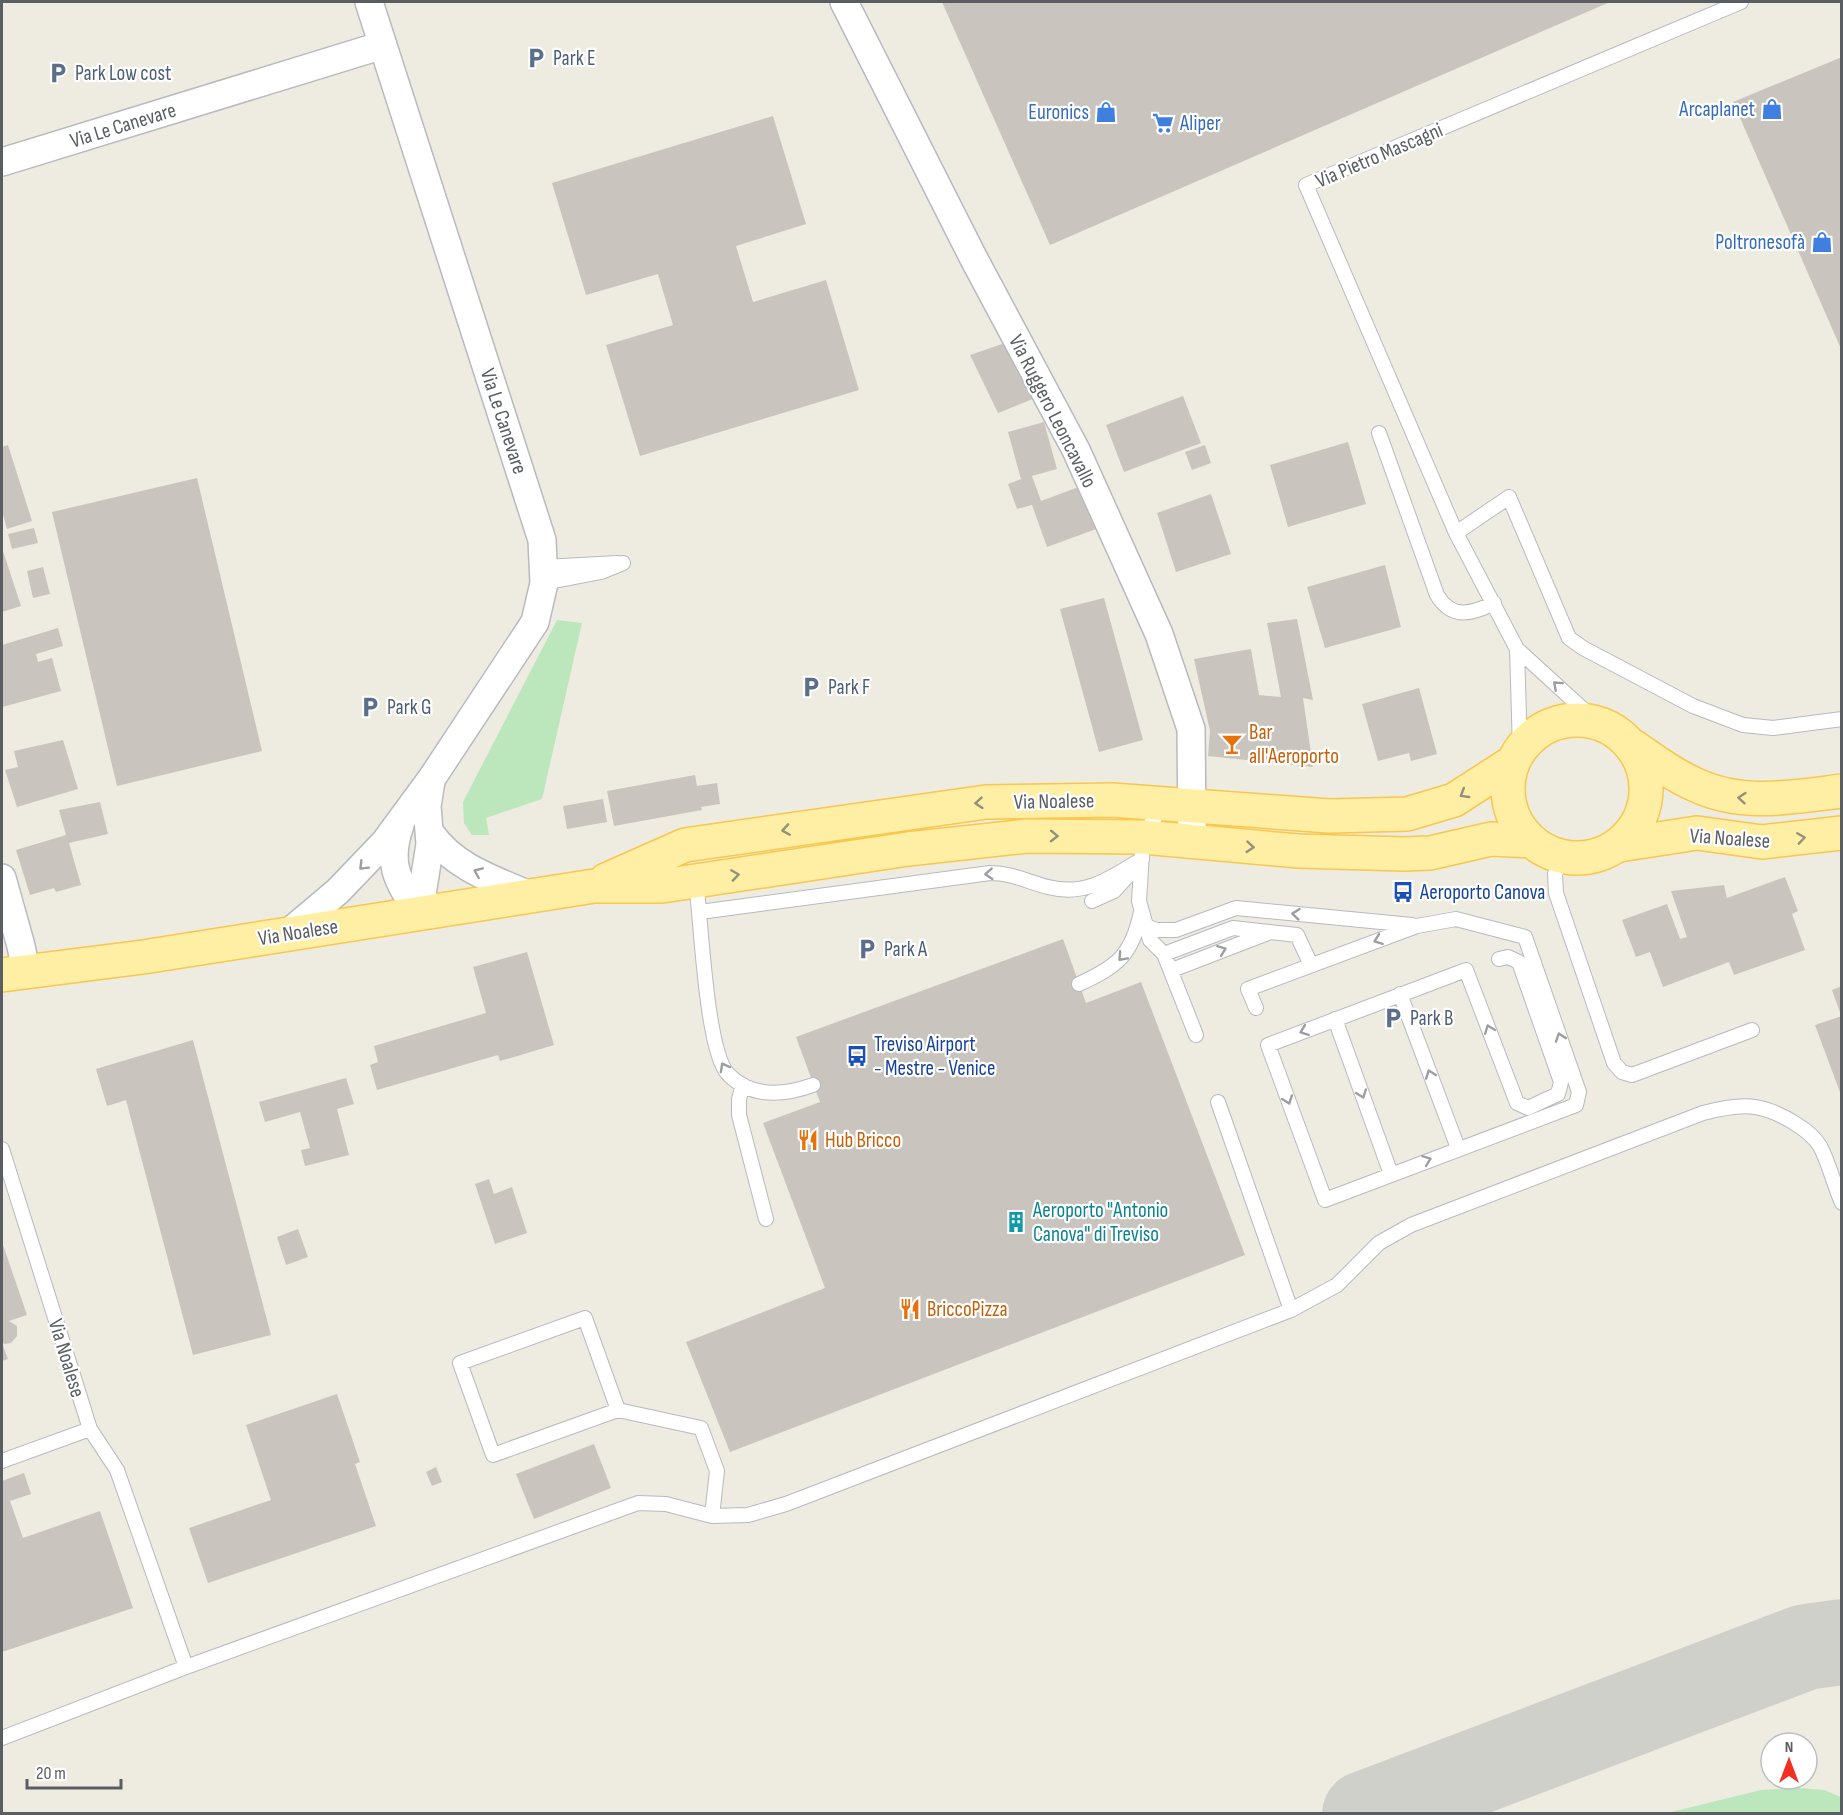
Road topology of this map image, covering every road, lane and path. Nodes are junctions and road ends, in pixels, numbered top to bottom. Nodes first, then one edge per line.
1 (369, 2) edge
2 (844, 2) edge
3 (1741, 2) edge
4 (383, 45) junction
5 (2, 162) edge
6 (1379, 433) dead end
7 (1456, 533) junction
8 (1494, 603) junction
9 (1517, 649) junction
10 (1842, 719) edge
11 (1597, 722) junction
12 (1633, 746) junction
13 (1516, 756) junction
14 (432, 778) junction
15 (1842, 791) edge
16 (1178, 804) junction
17 (401, 821) junction
18 (1842, 833) edge
19 (431, 834) junction
20 (1192, 841) junction
21 (1531, 841) junction
22 (1619, 845) junction
23 (1143, 848) junction
24 (1562, 857) junction
25 (2, 878) edge
26 (594, 886) junction
27 (532, 896) junction
28 (698, 896) junction
29 (1092, 901) dead end
30 (1141, 910) junction
31 (420, 913) junction
32 (1145, 926) junction
33 (1417, 926) junction
34 (1272, 932) junction
35 (287, 934) junction
36 (1164, 954) junction
37 (1499, 959) dead end
38 (1311, 965) junction
39 (1172, 970) junction
40 (14, 973) edge
41 (1079, 984) dead end
42 (1400, 994) junction
43 (1256, 1008) dead end
44 (1335, 1019) junction
45 (1752, 1030) dead end
46 (1196, 1035) dead end
47 (743, 1085) junction
48 (813, 1085) dead end
49 (1218, 1102) dead end
50 (1458, 1148) junction
51 (2, 1149) edge
52 (1391, 1174) junction
53 (1842, 1203) edge
54 (766, 1219) dead end
55 (1291, 1310) junction
56 (618, 1410) junction
57 (90, 1429) junction
58 (2, 1461) edge
59 (712, 1516) junction
60 (186, 1667) junction
61 (2, 1738) edge

1 - 4 street, Via Le Canevare
2 - 16 street, Via Ruggero Leoncavallo
3 - 7 lane, Via Pietro Mascagni
4 - 5 street, Via Le Canevare
4 - 14 street, Via Le Canevare
6 - 8 lane
7 - 8 lane, Via Pietro Mascagni
7 - 10 lane
8 - 9 lane, Via Pietro Mascagni
11 -> 9 lane, Via Pietro Mascagni
9 - 13 lane, Via Pietro Mascagni
11 - 12 main road
11 - 13 main road
15 -> 12 main road, Via Noalese
12 - 22 main road
13 -> 16 main road, Via Noalese
13 - 21 main road
14 - 17 street, Via Le Canevare
14 - 19 street, Via Le Canevare
16 - 20 street, Via Ruggero Leoncavallo
16 - 23 lane
16 -> 26 main road, Via Noalese
17 - 31 street, Via Le Canevare
17 -> 35 street, Via Le Canevare
22 -> 18 main road, Via Noalese
27 -> 19 street
19 - 31 street, Via Le Canevare
20 -> 21 main road, Via Noalese
20 - 23 main road, Via Noalese
21 - 24 main road
22 - 24 main road
28 -> 23 main road, Via Noalese
23 -> 28 lane
23 - 29 lane
23 - 30 lane
24 - 45 lane
25 - 40 street
26 - 27 main road, Via Noalese
26 - 28 main road, Via Noalese
27 - 31 main road, Via Noalese
47 -> 28 lane
30 - 32 lane
30 -> 41 lane
31 - 35 main road, Via Noalese
33 -> 32 lane
32 - 36 lane
33 -> 38 lane
50 -> 33 lane
34 - 36 lane
34 - 38 lane
39 -> 34 lane
35 - 40 main road, Via Noalese
36 - 39 lane
37 -> 42 lane
38 - 43 lane
39 - 46 lane
42 - 44 lane
50 -> 42 lane
44 -> 52 lane
44 -> 52 lane
47 - 48 lane
47 - 54 lane
49 - 55 lane
52 -> 50 lane
51 - 57 lane, Via Noalese
53 - 55 lane
55 - 59 lane
56 - 56 lane
56 - 59 lane
57 - 58 lane
57 - 60 lane, Via Noalese
59 - 60 lane
60 - 61 lane

